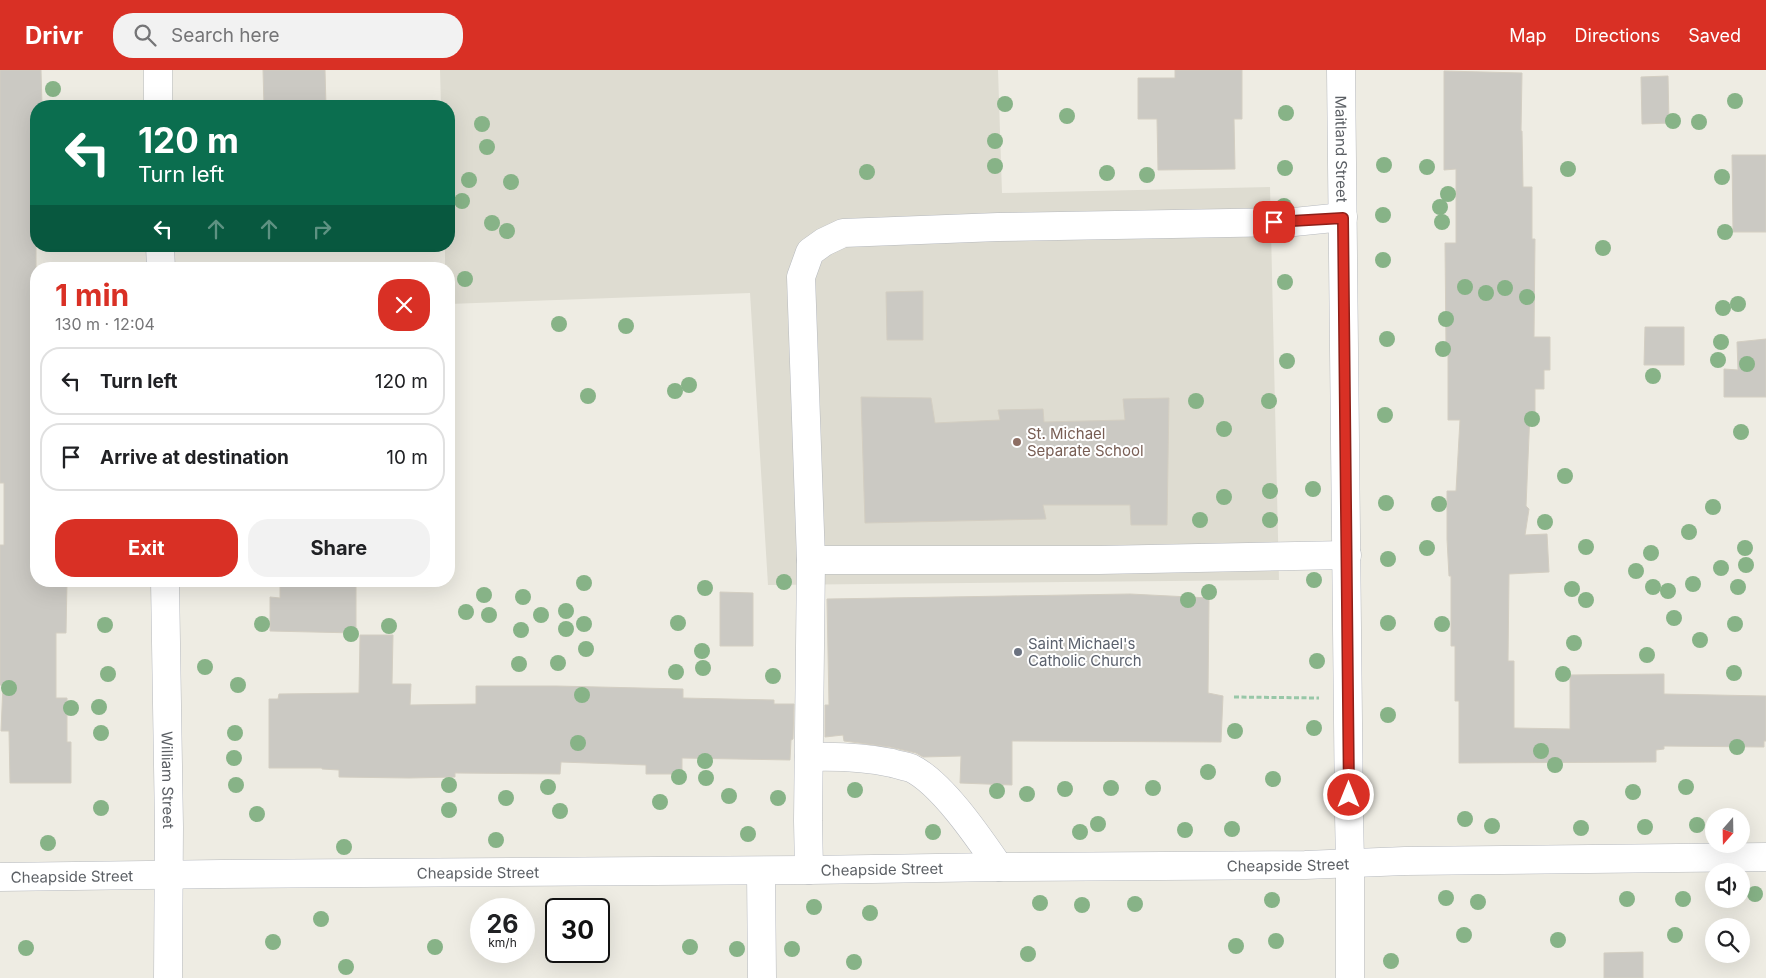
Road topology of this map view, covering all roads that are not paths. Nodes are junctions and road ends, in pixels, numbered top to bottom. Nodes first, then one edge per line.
1 (158, 70) edge
2 (1341, 70) edge
3 (158, 100) edge
4 (1343, 218) junction
5 (1347, 555) junction
6 (811, 560) junction
7 (165, 587) edge
8 (809, 757) junction
9 (1766, 857) edge
10 (1350, 863) junction
11 (999, 867) junction
12 (809, 870) junction
13 (761, 871) junction
14 (167, 875) junction
15 (0, 877) edge
16 (168, 978) edge
17 (762, 978) edge
18 (1350, 978) edge

1 - 3 street
2 - 4 street, Maitland Street
4 - 5 street, Maitland Street
4 - 6 street
5 - 6 street
5 - 10 street, Maitland Street
6 - 8 street
7 - 14 street, William Street
8 - 11 street
8 - 12 street
9 - 10 street, Cheapside Street
10 - 11 street, Cheapside Street
10 - 18 street, Maitland Street
11 - 12 street, Cheapside Street
12 - 13 street, Cheapside Street
13 - 14 street, Cheapside Street
13 - 17 street
14 - 15 street, Cheapside Street
14 - 16 street, William Street

